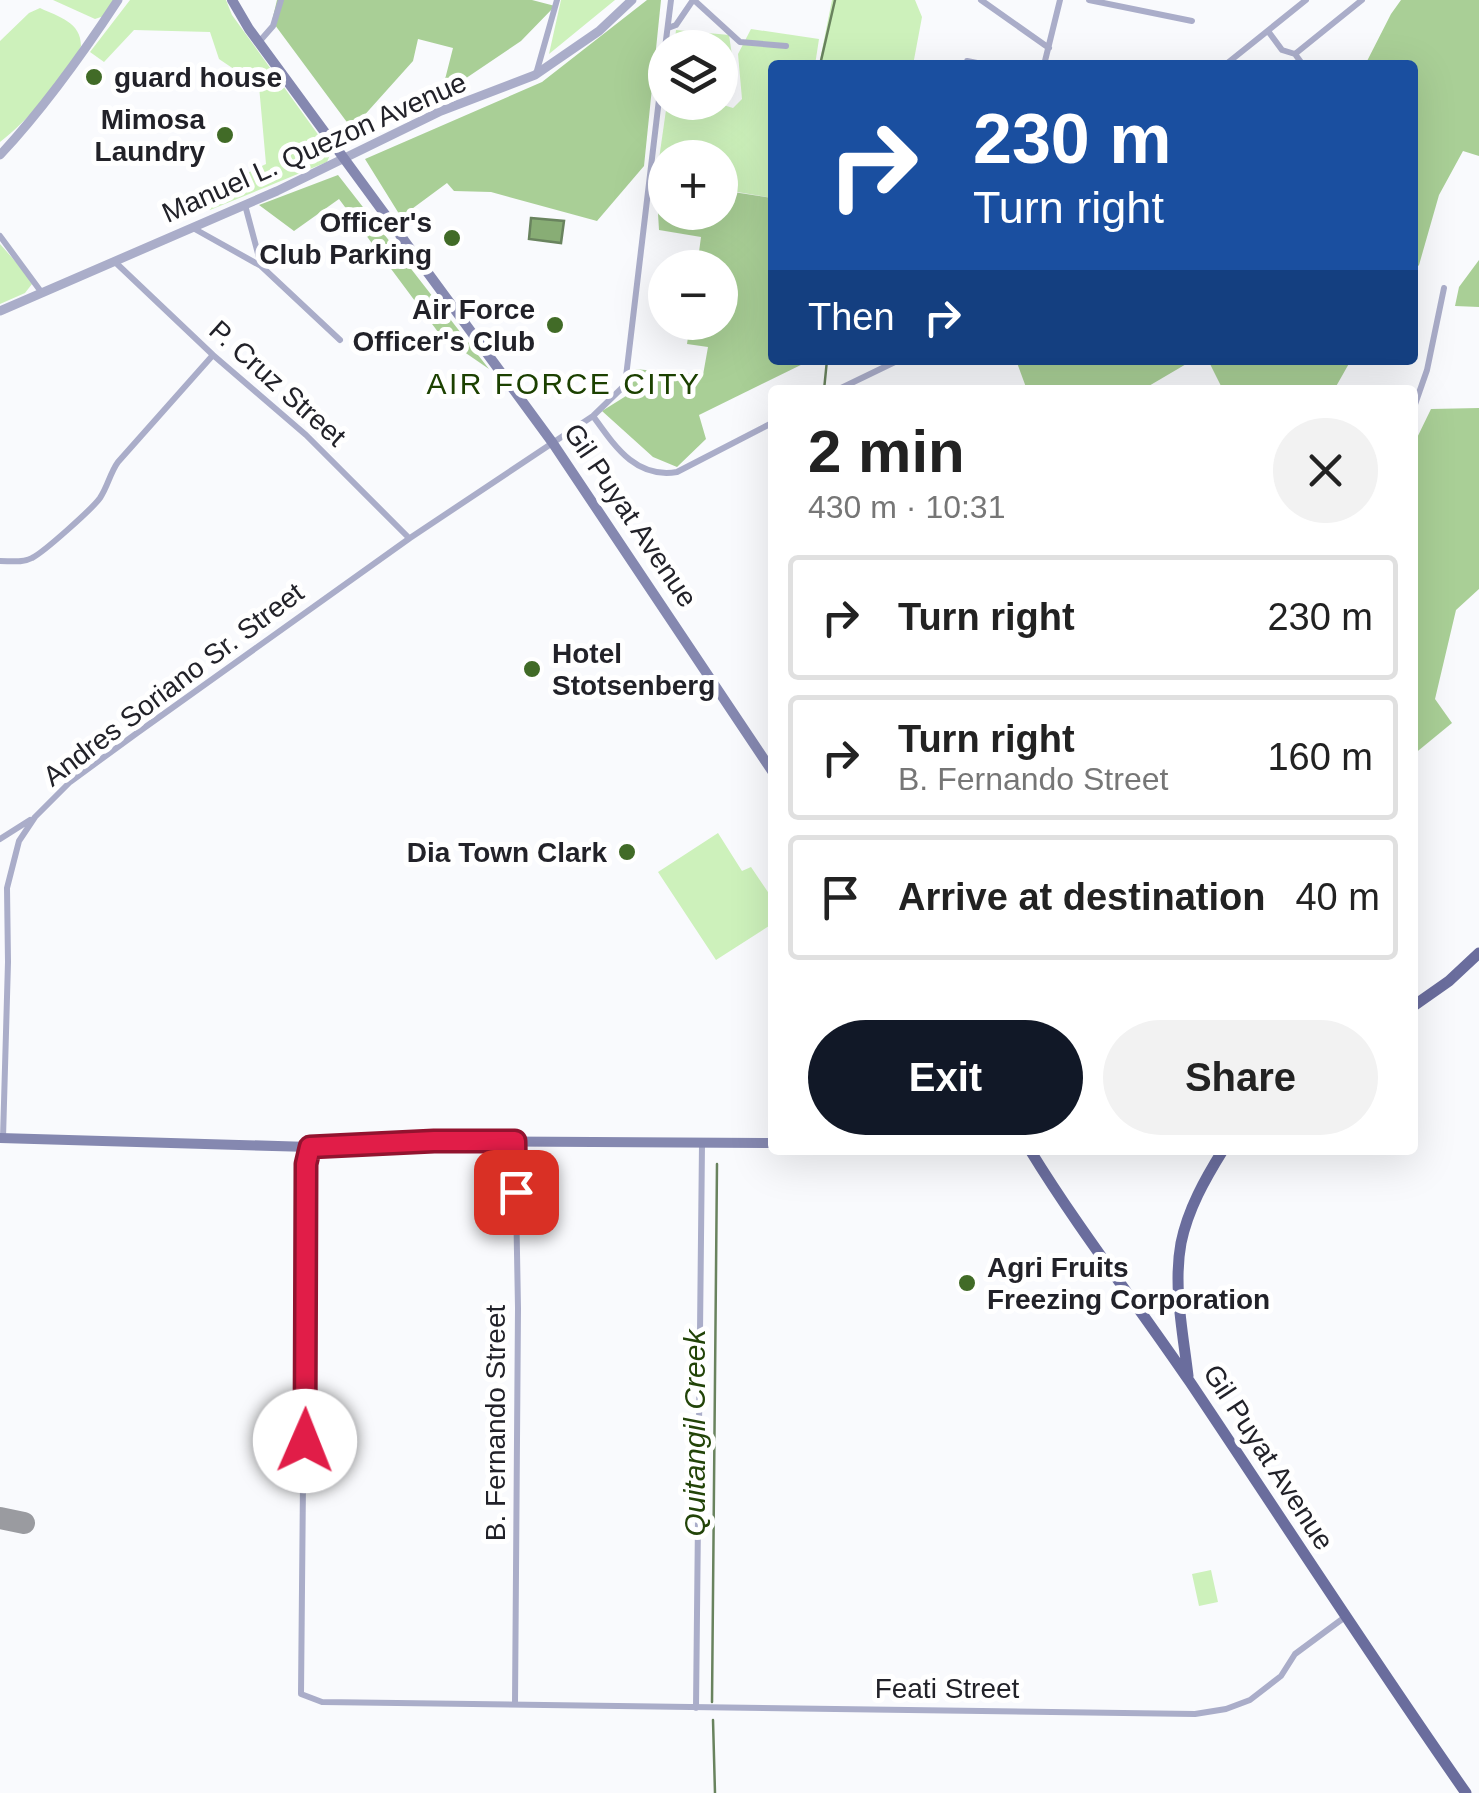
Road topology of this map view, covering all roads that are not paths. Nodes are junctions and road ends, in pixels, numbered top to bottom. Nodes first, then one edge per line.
1 (118, 0) edge
2 (232, 0) edge
3 (280, 0) edge
4 (557, 0) edge
5 (632, 0) edge
6 (671, 0) edge
7 (694, 0) edge
8 (981, 0) edge
9 (1060, 0) edge
10 (1088, 0) edge
11 (1290, 0) edge
12 (1306, 0) edge
13 (1362, 0) edge
14 (1296, 8) junction
15 (1192, 21) dead end
16 (668, 29) joint
17 (1268, 31) junction
18 (259, 42) junction
19 (786, 46) dead end
20 (1049, 48) junction
21 (1295, 54) junction
22 (1045, 60) edge
23 (1232, 60) edge
24 (1299, 60) edge
25 (535, 76) junction
26 (656, 120) edge
27 (0, 155) edge
28 (345, 159) junction
29 (245, 205) junction
30 (192, 228) junction
31 (0, 236) edge
32 (115, 262) junction
33 (262, 266) junction
34 (1444, 288) dead end
35 (42, 293) junction
36 (0, 312) edge
37 (340, 340) dead end
38 (213, 355) junction
39 (889, 365) edge
40 (847, 385) edge
41 (1418, 396) edge
42 (593, 416) junction
43 (768, 425) edge
44 (552, 442) junction
45 (410, 538) junction
46 (0, 561) edge
47 (768, 765) edge
48 (36, 817) junction
49 (0, 839) edge
50 (0, 882) edge
51 (7, 888) junction
52 (1479, 953) edge
53 (1418, 1003) edge
54 (1, 1138) edge
55 (515, 1141) junction
56 (702, 1142) junction
57 (768, 1143) edge
58 (310, 1147) junction
59 (1033, 1155) edge
60 (1220, 1155) edge
61 (1188, 1380) junction
62 (1344, 1617) junction
63 (515, 1705) junction
64 (696, 1708) junction
65 (1466, 1793) edge

1 - 27 street
2 - 18 main road, Gil Puyat Avenue
3 - 18 street
4 - 25 street
5 - 25 street, Manuel L. Quezon Avenue
6 - 16 street, Andres Soriano Sr. Street
7 - 16 street
7 - 19 street
8 - 20 street
9 - 20 street
10 - 15 street
11 - 14 street
12 - 14 street
13 - 21 street
14 - 17 street
17 - 21 street
17 - 23 street
18 - 28 main road, Gil Puyat Avenue
20 - 22 street
21 - 24 street
25 - 28 street, Manuel L. Quezon Avenue
26 - 42 street, Andres Soriano Sr. Street
28 - 29 street, Manuel L. Quezon Avenue
28 - 44 main road, Gil Puyat Avenue
29 - 30 street, Manuel L. Quezon Avenue
29 - 33 street
30 - 32 street, Manuel L. Quezon Avenue
30 - 33 street
31 - 35 street
32 - 35 street, Manuel L. Quezon Avenue
32 - 38 street, P. Cruz Street
33 - 37 street
34 - 41 street
35 - 36 street, Manuel L. Quezon Avenue
38 - 45 street, P. Cruz Street
38 - 46 street
39 - 40 street
42 - 43 street
42 - 44 street, Andres Soriano Sr. Street
44 - 45 street, Andres Soriano Sr. Street
44 - 47 main road, Gil Puyat Avenue
45 - 48 street, Andres Soriano Sr. Street
48 - 49 street
48 - 51 street, Andres Soriano Sr. Street
50 - 51 street
51 - 54 street, Andres Soriano Sr. Street
52 - 53 main road
54 - 58 main road
55 - 56 main road
55 - 58 main road
55 - 63 street, B. Fernando Street
56 - 57 main road
56 - 64 street
58 - 63 street, Feati Street
59 - 61 main road, Gil Puyat Avenue
60 - 61 main road
61 - 62 main road, Gil Puyat Avenue
62 - 64 street, Feati Street
62 - 65 main road, Gil Puyat Avenue
63 - 64 street, Feati Street

